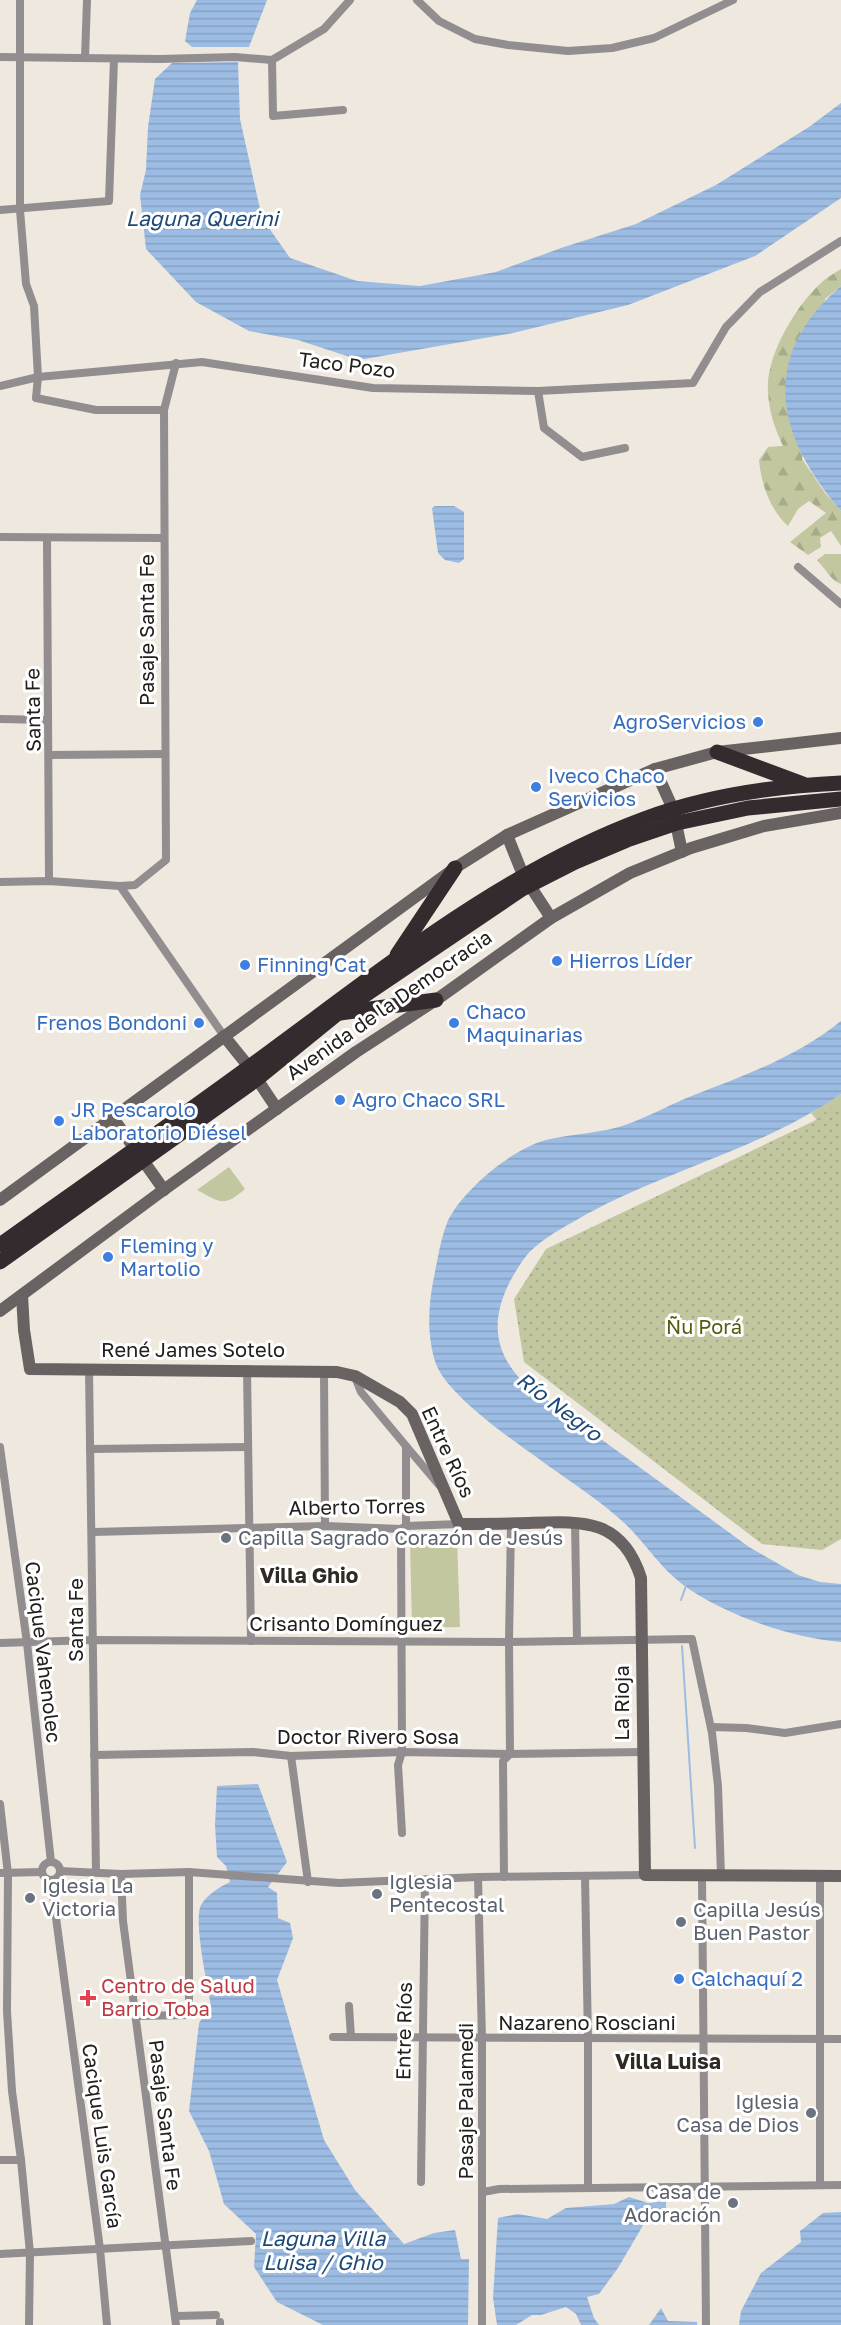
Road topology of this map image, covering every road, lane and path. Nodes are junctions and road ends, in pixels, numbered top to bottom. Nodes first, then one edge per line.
1 (20, 0) edge
2 (87, 0) edge
3 (350, 0) edge
4 (417, 0) edge
5 (733, 0) edge
6 (0, 57) edge
7 (21, 57) junction
8 (85, 58) junction
9 (114, 59) junction
10 (272, 60) junction
11 (343, 110) dead end
12 (0, 210) edge
13 (20, 210) junction
14 (841, 241) edge
15 (176, 363) junction
16 (38, 376) junction
17 (0, 386) edge
18 (538, 391) junction
19 (164, 410) junction
20 (625, 448) dead end
21 (0, 537) edge
22 (47, 538) junction
23 (164, 538) junction
24 (798, 567) dead end
25 (841, 604) edge
26 (0, 720) edge
27 (48, 720) junction
28 (841, 738) edge
29 (717, 752) junction
30 (164, 754) junction
31 (50, 755) junction
32 (655, 769) junction
33 (841, 783) edge
34 (806, 785) junction
35 (841, 799) edge
36 (841, 813) edge
37 (675, 816) junction
38 (507, 835) junction
39 (682, 852) junction
40 (455, 868) junction
41 (527, 880) junction
42 (50, 881) junction
43 (0, 882) edge
44 (120, 886) junction
45 (551, 918) junction
46 (393, 961) junction
47 (436, 1000) junction
48 (337, 1014) junction
49 (224, 1036) junction
50 (253, 1073) junction
51 (277, 1109) junction
52 (113, 1118) junction
53 (138, 1155) junction
54 (164, 1190) junction
55 (0, 1200) edge
56 (26, 1243) junction
57 (0, 1245) edge
58 (0, 1262) edge
59 (0, 1272) edge
60 (22, 1295) junction
61 (0, 1311) edge
62 (89, 1369) junction
63 (246, 1369) junction
64 (324, 1371) junction
65 (355, 1376) junction
66 (406, 1446) junction
67 (0, 1447) edge
68 (247, 1447) junction
69 (90, 1449) junction
70 (445, 1492) junction
71 (576, 1522) junction
72 (459, 1524) junction
73 (511, 1524) junction
74 (325, 1526) junction
75 (404, 1528) junction
76 (248, 1529) junction
77 (93, 1532) junction
78 (618, 1538) joint
79 (641, 1639) junction
80 (92, 1640) junction
81 (402, 1640) junction
82 (577, 1640) junction
83 (250, 1641) junction
84 (509, 1642) junction
85 (0, 1643) edge
86 (27, 1643) junction
87 (841, 1725) edge
88 (711, 1727) junction
89 (402, 1752) junction
90 (642, 1752) junction
91 (510, 1754) junction
92 (94, 1755) junction
93 (291, 1756) junction
94 (0, 1804) edge
95 (402, 1833) dead end
96 (51, 1862) junction
97 (60, 1871) junction
98 (42, 1872) junction
99 (96, 1872) junction
100 (189, 1872) junction
101 (4, 1873) edge
102 (121, 1874) junction
103 (645, 1875) junction
104 (585, 1876) junction
105 (702, 1876) junction
106 (722, 1876) junction
107 (820, 1876) junction
108 (841, 1876) edge
109 (478, 1877) junction
110 (504, 1877) junction
111 (51, 1880) junction
112 (425, 1880) junction
113 (308, 1882) junction
114 (4, 1950) edge
115 (349, 2006) dead end
116 (136, 2016) junction
117 (4, 2020) edge
118 (333, 2037) dead end
119 (351, 2037) junction
120 (424, 2039) junction
121 (482, 2039) junction
122 (702, 2039) junction
123 (820, 2039) junction
124 (841, 2039) edge
125 (588, 2040) junction
126 (0, 2091) edge
127 (12, 2091) junction
128 (0, 2160) edge
129 (21, 2160) junction
130 (421, 2182) dead end
131 (820, 2184) junction
132 (841, 2185) edge
133 (704, 2186) junction
134 (588, 2188) junction
135 (483, 2192) junction
136 (251, 2241) dead end
137 (165, 2245) junction
138 (100, 2249) junction
139 (30, 2253) junction
140 (0, 2254) edge
141 (176, 2321) edge
142 (219, 2321) edge
143 (29, 2325) edge
144 (107, 2325) edge
145 (482, 2325) edge
146 (706, 2325) edge

1 - 7 street
2 - 8 street
3 - 10 street
4 - 5 street
6 - 7 street
7 - 8 street
7 - 13 street
8 - 9 street
9 - 10 street
9 - 13 street
10 - 11 street
12 - 13 street
13 - 16 street
14 - 18 street, Taco Pozo
15 - 16 street, Taco Pozo
15 - 18 street, Taco Pozo
15 - 19 street, Pasaje Santa Fe
16 - 17 street, Taco Pozo
16 - 19 street
18 - 20 street
19 - 23 street, Pasaje Santa Fe
21 - 22 street
22 - 23 street
22 - 27 street, Santa Fe
23 - 30 street, Pasaje Santa Fe
24 - 25 street
26 - 27 street
27 - 31 street, Santa Fe
28 - 29 street
29 - 32 street
29 - 34 highway
30 - 31 street
30 - 44 street, Pasaje Santa Fe
31 - 42 street, Santa Fe
32 - 37 street
32 - 38 street
33 - 34 highway, Avenida de la Democracia
34 - 37 highway, Avenida de la Democracia
35 - 37 highway, Avenida de la Democracia
36 - 39 street, Avenida de la Democracia
37 - 39 street
37 - 41 highway, Avenida de la Democracia
38 - 40 street
38 - 41 street
39 - 45 street, Avenida de la Democracia
40 - 46 highway
40 - 49 street
41 - 45 street
41 - 46 highway, Avenida de la Democracia
41 - 48 highway, Avenida de la Democracia
42 - 43 street
42 - 44 street
44 - 49 street
45 - 47 street, Avenida de la Democracia
46 - 50 highway, Avenida de la Democracia
47 - 48 highway
47 - 51 street, Avenida de la Democracia
48 - 50 highway, Avenida de la Democracia
49 - 50 street
49 - 52 street
50 - 51 street
50 - 53 highway, Avenida de la Democracia
51 - 54 street, Avenida de la Democracia
52 - 53 street
52 - 55 street
53 - 54 street
53 - 56 highway, Avenida de la Democracia
53 - 57 highway, Avenida de la Democracia
54 - 60 street, Avenida de la Democracia
56 - 58 highway, Avenida de la Democracia
56 - 59 highway
60 - 61 street, Avenida de la Democracia
60 - 62 street, René James Sotelo
62 - 63 street, René James Sotelo
62 - 69 street, Santa Fe
63 - 64 street, René James Sotelo
63 - 68 street
64 - 65 street, René James Sotelo
64 - 74 street
65 - 66 street, Entre Ríos
65 - 70 street, Entre Ríos
66 - 70 street
66 - 75 street, Entre Ríos
67 - 86 street, Cacique Vahenolec
68 - 69 street
68 - 76 street
69 - 77 street, Santa Fe
70 - 72 street, Entre Ríos
71 - 73 street, Alberto Torres
71 - 78 street, Alberto Torres
71 - 82 street
72 - 73 street, Alberto Torres
72 - 75 street, Alberto Torres
73 - 84 street
74 - 75 street, Alberto Torres
74 - 76 street, Alberto Torres
75 - 81 street, Entre Ríos
76 - 77 street, Alberto Torres
76 - 83 street
77 - 80 street, Santa Fe
78 - 79 street, La Rioja
79 - 82 street, Crisanto Domínguez
79 - 88 street, Crisanto Domínguez
79 - 90 street, La Rioja
80 - 83 street, Crisanto Domínguez
80 - 86 street, Crisanto Domínguez
80 - 92 street, Santa Fe
81 - 83 street, Crisanto Domínguez
81 - 84 street, Crisanto Domínguez
81 - 89 street, Entre Ríos
82 - 84 street, Crisanto Domínguez
84 - 91 street
85 - 86 street, Crisanto Domínguez
86 - 96 street, Cacique Vahenolec
87 - 88 street
88 - 106 street
89 - 91 street, Doctor Rivero Sosa
89 - 93 street, Doctor Rivero Sosa
89 - 95 street, Entre Ríos
90 - 91 street, Doctor Rivero Sosa
90 - 103 street, La Rioja
91 - 110 street
92 - 93 street, Doctor Rivero Sosa
92 - 99 street, Santa Fe
93 - 113 street
94 - 101 street
96 - 97 street
96 - 98 street
97 - 99 street
97 - 111 street
98 - 101 street
98 - 111 street
99 - 102 street
100 - 102 street
100 - 113 street
100 - 116 street
101 - 114 street
102 - 116 street, Pasaje Santa Fe
103 - 104 street
103 - 105 street
104 - 110 street
104 - 125 street
105 - 106 street
105 - 122 street
106 - 107 street
107 - 108 street
107 - 123 street
109 - 110 street
109 - 112 street
109 - 121 street, Pasaje Palamedi
111 - 138 street, Cacique Luis García
112 - 113 street
112 - 120 street, Entre Ríos
114 - 117 street
115 - 119 street
116 - 137 street, Pasaje Santa Fe
117 - 127 street
118 - 119 street, Nazareno Rosciani
119 - 120 street, Nazareno Rosciani
120 - 121 street, Nazareno Rosciani
120 - 130 street, Entre Ríos
121 - 125 street, Nazareno Rosciani
121 - 135 street, Pasaje Palamedi
122 - 123 street, Nazareno Rosciani
122 - 125 street, Nazareno Rosciani
122 - 133 street
123 - 124 street, Nazareno Rosciani
123 - 131 street
125 - 134 street
126 - 127 street
127 - 129 street
128 - 129 street
129 - 139 street
131 - 132 street
131 - 133 street
133 - 134 street
133 - 146 street
134 - 135 street
135 - 145 street, Pasaje Palamedi
136 - 137 street
137 - 138 street
137 - 141 street, Pasaje Santa Fe
138 - 139 street
138 - 144 street, Cacique Luis García
139 - 140 street
139 - 143 street
141 - 142 street

